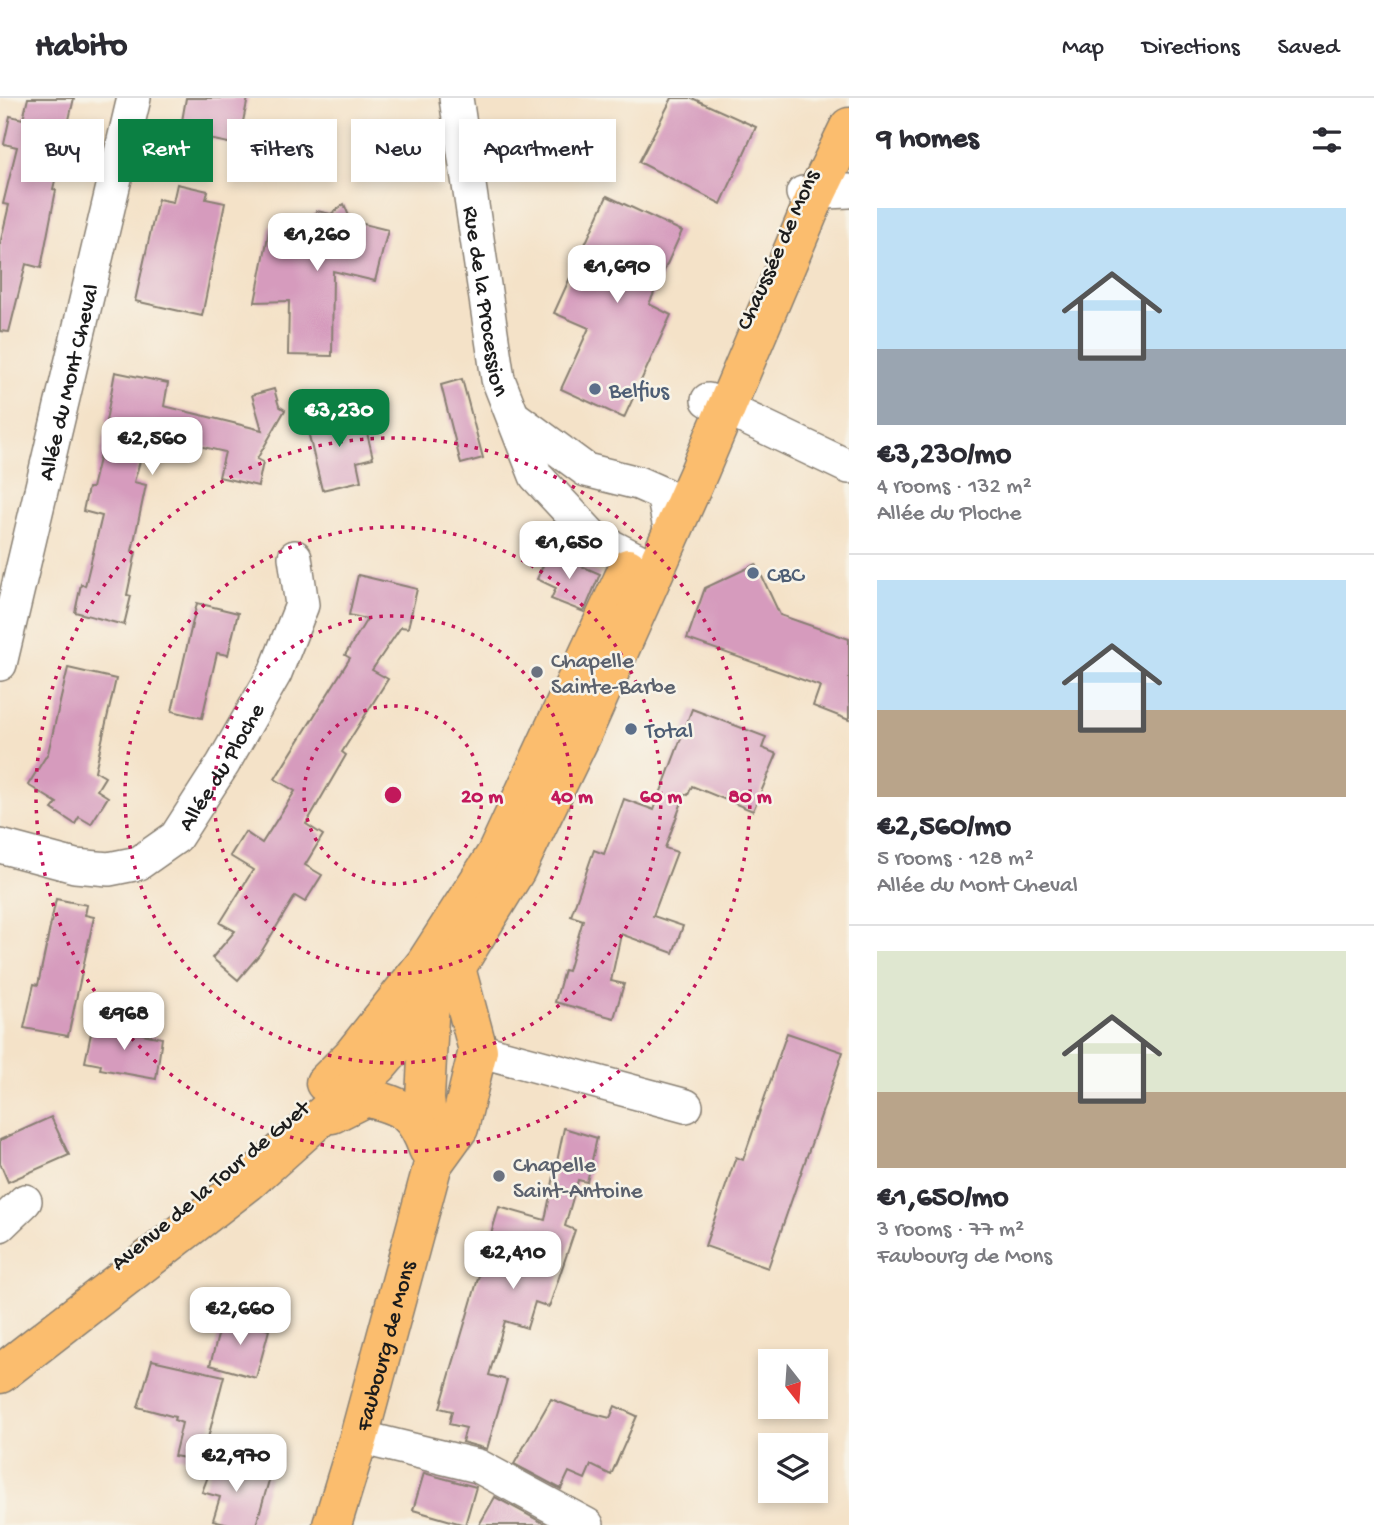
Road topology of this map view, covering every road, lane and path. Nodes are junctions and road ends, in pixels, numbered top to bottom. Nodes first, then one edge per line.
1 (134, 98) edge
2 (456, 98) edge
3 (842, 98) edge
4 (849, 127) edge
5 (823, 192) edge
6 (717, 404) junction
7 (514, 417) junction
8 (849, 467) edge
9 (663, 494) junction
10 (671, 533) junction
11 (295, 557) dead end
12 (644, 564) junction
13 (0, 664) edge
14 (0, 846) edge
15 (441, 966) junction
16 (431, 1004) junction
17 (478, 1050) junction
18 (686, 1105) dead end
19 (314, 1123) junction
20 (433, 1164) junction
21 (25, 1201) dead end
22 (0, 1224) edge
23 (0, 1352) edge
24 (0, 1374) edge
25 (359, 1437) junction
26 (332, 1525) edge
27 (587, 1525) edge

1 - 13 street, Allée du Mont Cheval
2 - 7 street, Rue de la Procession
3 - 5 main road, Chaussée de Mons
4 - 5 main road, Chaussée de Mons
5 - 6 main road, Chaussée de Mons
6 - 8 street
6 - 9 main road
6 - 10 main road
7 - 9 street, Rue de la Procession
7 - 12 street, Rue de la Procession
9 - 10 street
9 - 12 main road
10 - 12 main road
11 - 14 street, Allée du Ploche
12 - 15 main road
15 - 16 main road
15 - 17 main road
15 - 23 main road, Avenue de la Tour de Guet
16 - 19 main road, Avenue de la Tour de Guet
16 - 20 main road
17 - 18 street
17 - 20 main road
19 - 20 main road
19 - 24 main road, Avenue de la Tour de Guet
20 - 25 main road, Faubourg de Mons
21 - 22 street
25 - 26 main road, Faubourg de Mons
25 - 27 street

